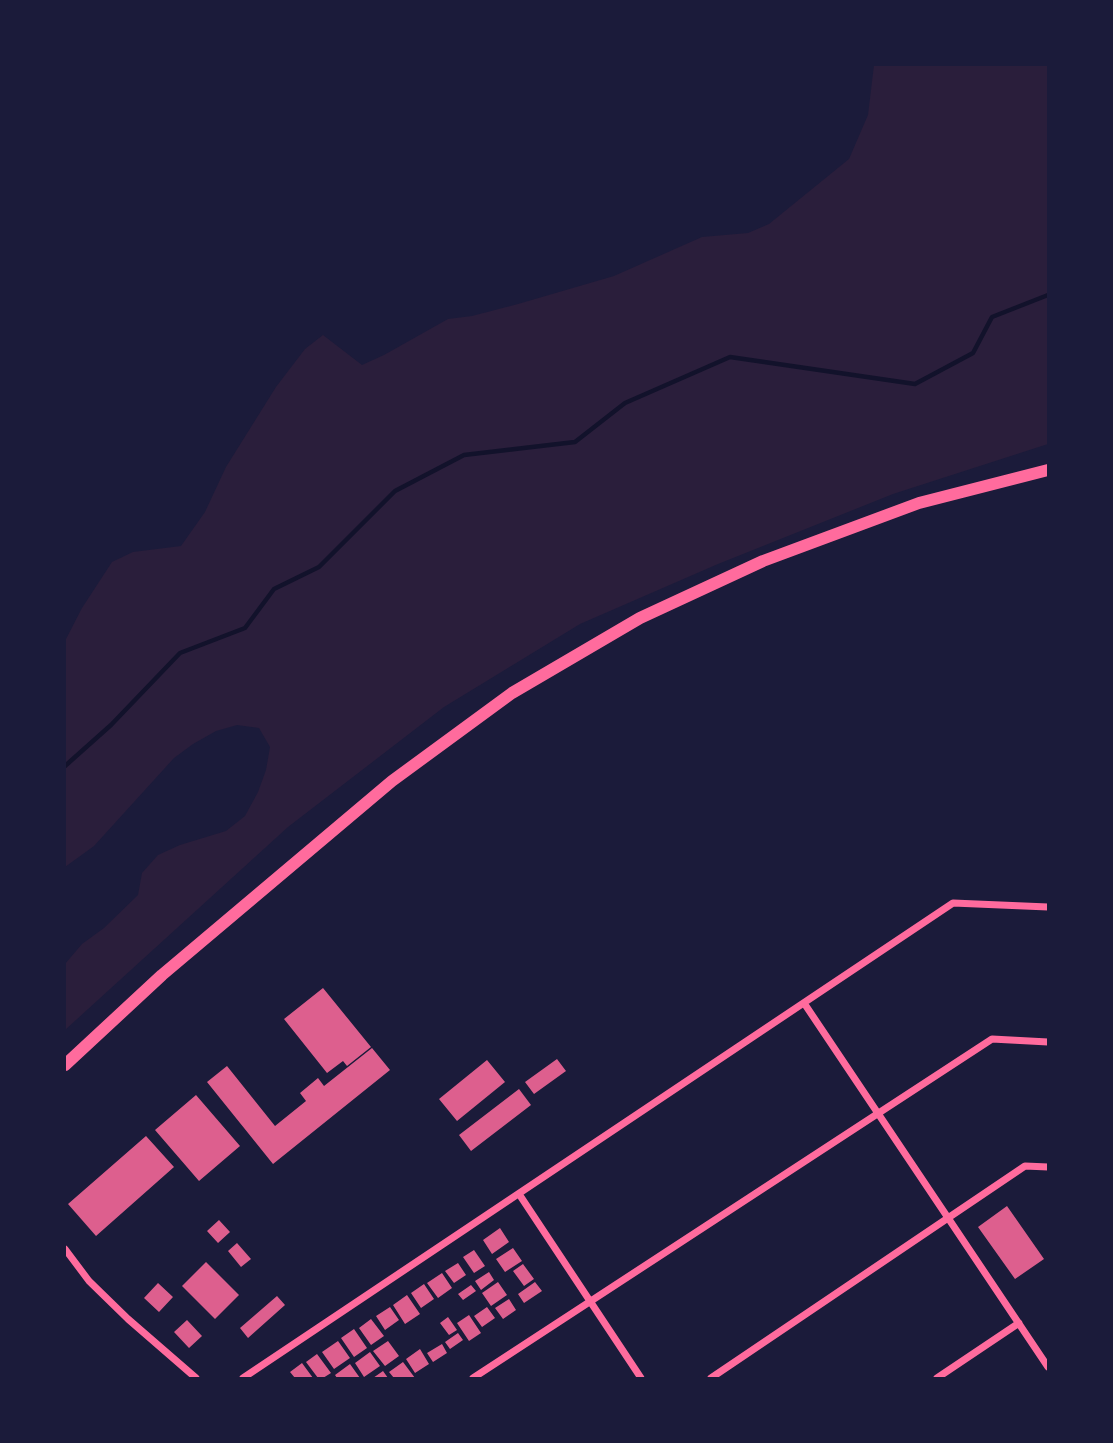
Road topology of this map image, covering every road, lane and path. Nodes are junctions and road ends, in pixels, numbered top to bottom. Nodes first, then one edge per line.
1 (1047, 470) edge
2 (1048, 908) edge
3 (804, 1003) junction
4 (1048, 1042) edge
5 (65, 1065) edge
6 (878, 1114) junction
7 (1048, 1167) edge
8 (519, 1194) junction
9 (947, 1217) junction
10 (65, 1249) edge
11 (590, 1302) junction
12 (1019, 1323) junction
13 (1048, 1367) edge
14 (196, 1378) edge
15 (243, 1378) edge
16 (473, 1378) edge
17 (641, 1378) edge
18 (711, 1378) edge
19 (937, 1378) edge

1 - 5 highway
2 - 3 street
3 - 6 street
3 - 8 street
4 - 6 street
6 - 9 street
6 - 11 street
7 - 9 street
8 - 11 street
8 - 15 street
9 - 12 street
9 - 18 street
10 - 14 street
11 - 16 street
11 - 17 street
12 - 13 street
12 - 19 street

